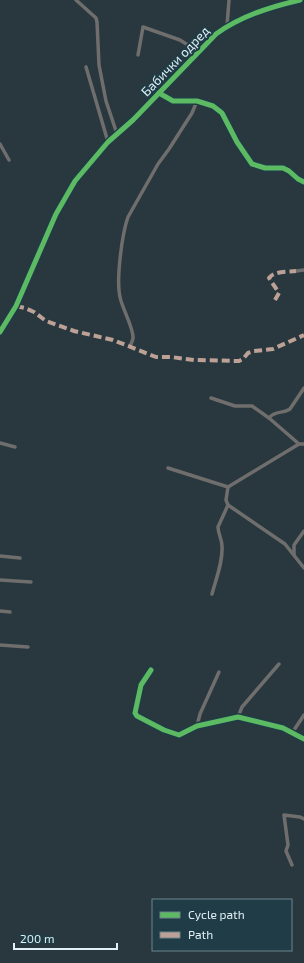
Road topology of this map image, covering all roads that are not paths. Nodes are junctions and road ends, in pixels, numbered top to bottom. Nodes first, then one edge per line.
1 (76, 0) edge
2 (229, 0) edge
3 (300, 0) edge
4 (228, 26) junction
5 (199, 52) junction
6 (138, 55) dead end
7 (86, 67) dead end
8 (159, 93) junction
9 (197, 101) junction
10 (117, 134) junction
11 (108, 142) junction
12 (0, 144) edge
13 (9, 160) dead end
14 (304, 182) edge
15 (304, 270) edge
16 (296, 271) dead end
17 (0, 332) edge
18 (130, 346) dead end
19 (304, 388) edge
20 (210, 398) dead end
21 (269, 418) junction
22 (0, 443) edge
23 (299, 444) junction
24 (304, 444) edge
25 (15, 447) dead end
26 (168, 468) dead end
27 (228, 487) junction
28 (228, 505) junction
29 (304, 531) edge
30 (0, 556) edge
31 (294, 556) junction
32 (20, 558) dead end
33 (304, 568) edge
34 (0, 580) edge
35 (31, 582) dead end
36 (212, 594) dead end
37 (0, 611) edge
38 (10, 612) dead end
39 (0, 645) edge
40 (28, 647) dead end
41 (279, 664) dead end
42 (151, 670) dead end
43 (219, 672) dead end
44 (304, 715) edge
45 (238, 717) junction
46 (197, 726) junction
47 (292, 732) junction
48 (304, 739) edge
49 (304, 819) edge
50 (292, 865) dead end

1 - 10 street
2 - 4 street
3 - 4 street, Бабички одред
4 - 5 street, Бабички одред
5 - 6 street
5 - 8 street, Бабички одред
7 - 11 street
8 - 9 street
8 - 10 street, Бабички одред
9 - 14 street
9 - 18 street
10 - 11 street, Бабички одред
11 - 17 street, Бабички одред
12 - 13 street
15 - 16 street
19 - 21 street
20 - 21 street
21 - 23 street
22 - 25 street
23 - 24 street
23 - 27 street
26 - 27 street
27 - 28 street
28 - 31 street
28 - 36 street
29 - 31 street
30 - 32 street
31 - 33 street
34 - 35 street
37 - 38 street
39 - 40 street
41 - 45 street
42 - 46 street
43 - 46 street
44 - 47 street
45 - 46 street
45 - 47 street
47 - 48 street
49 - 50 street

